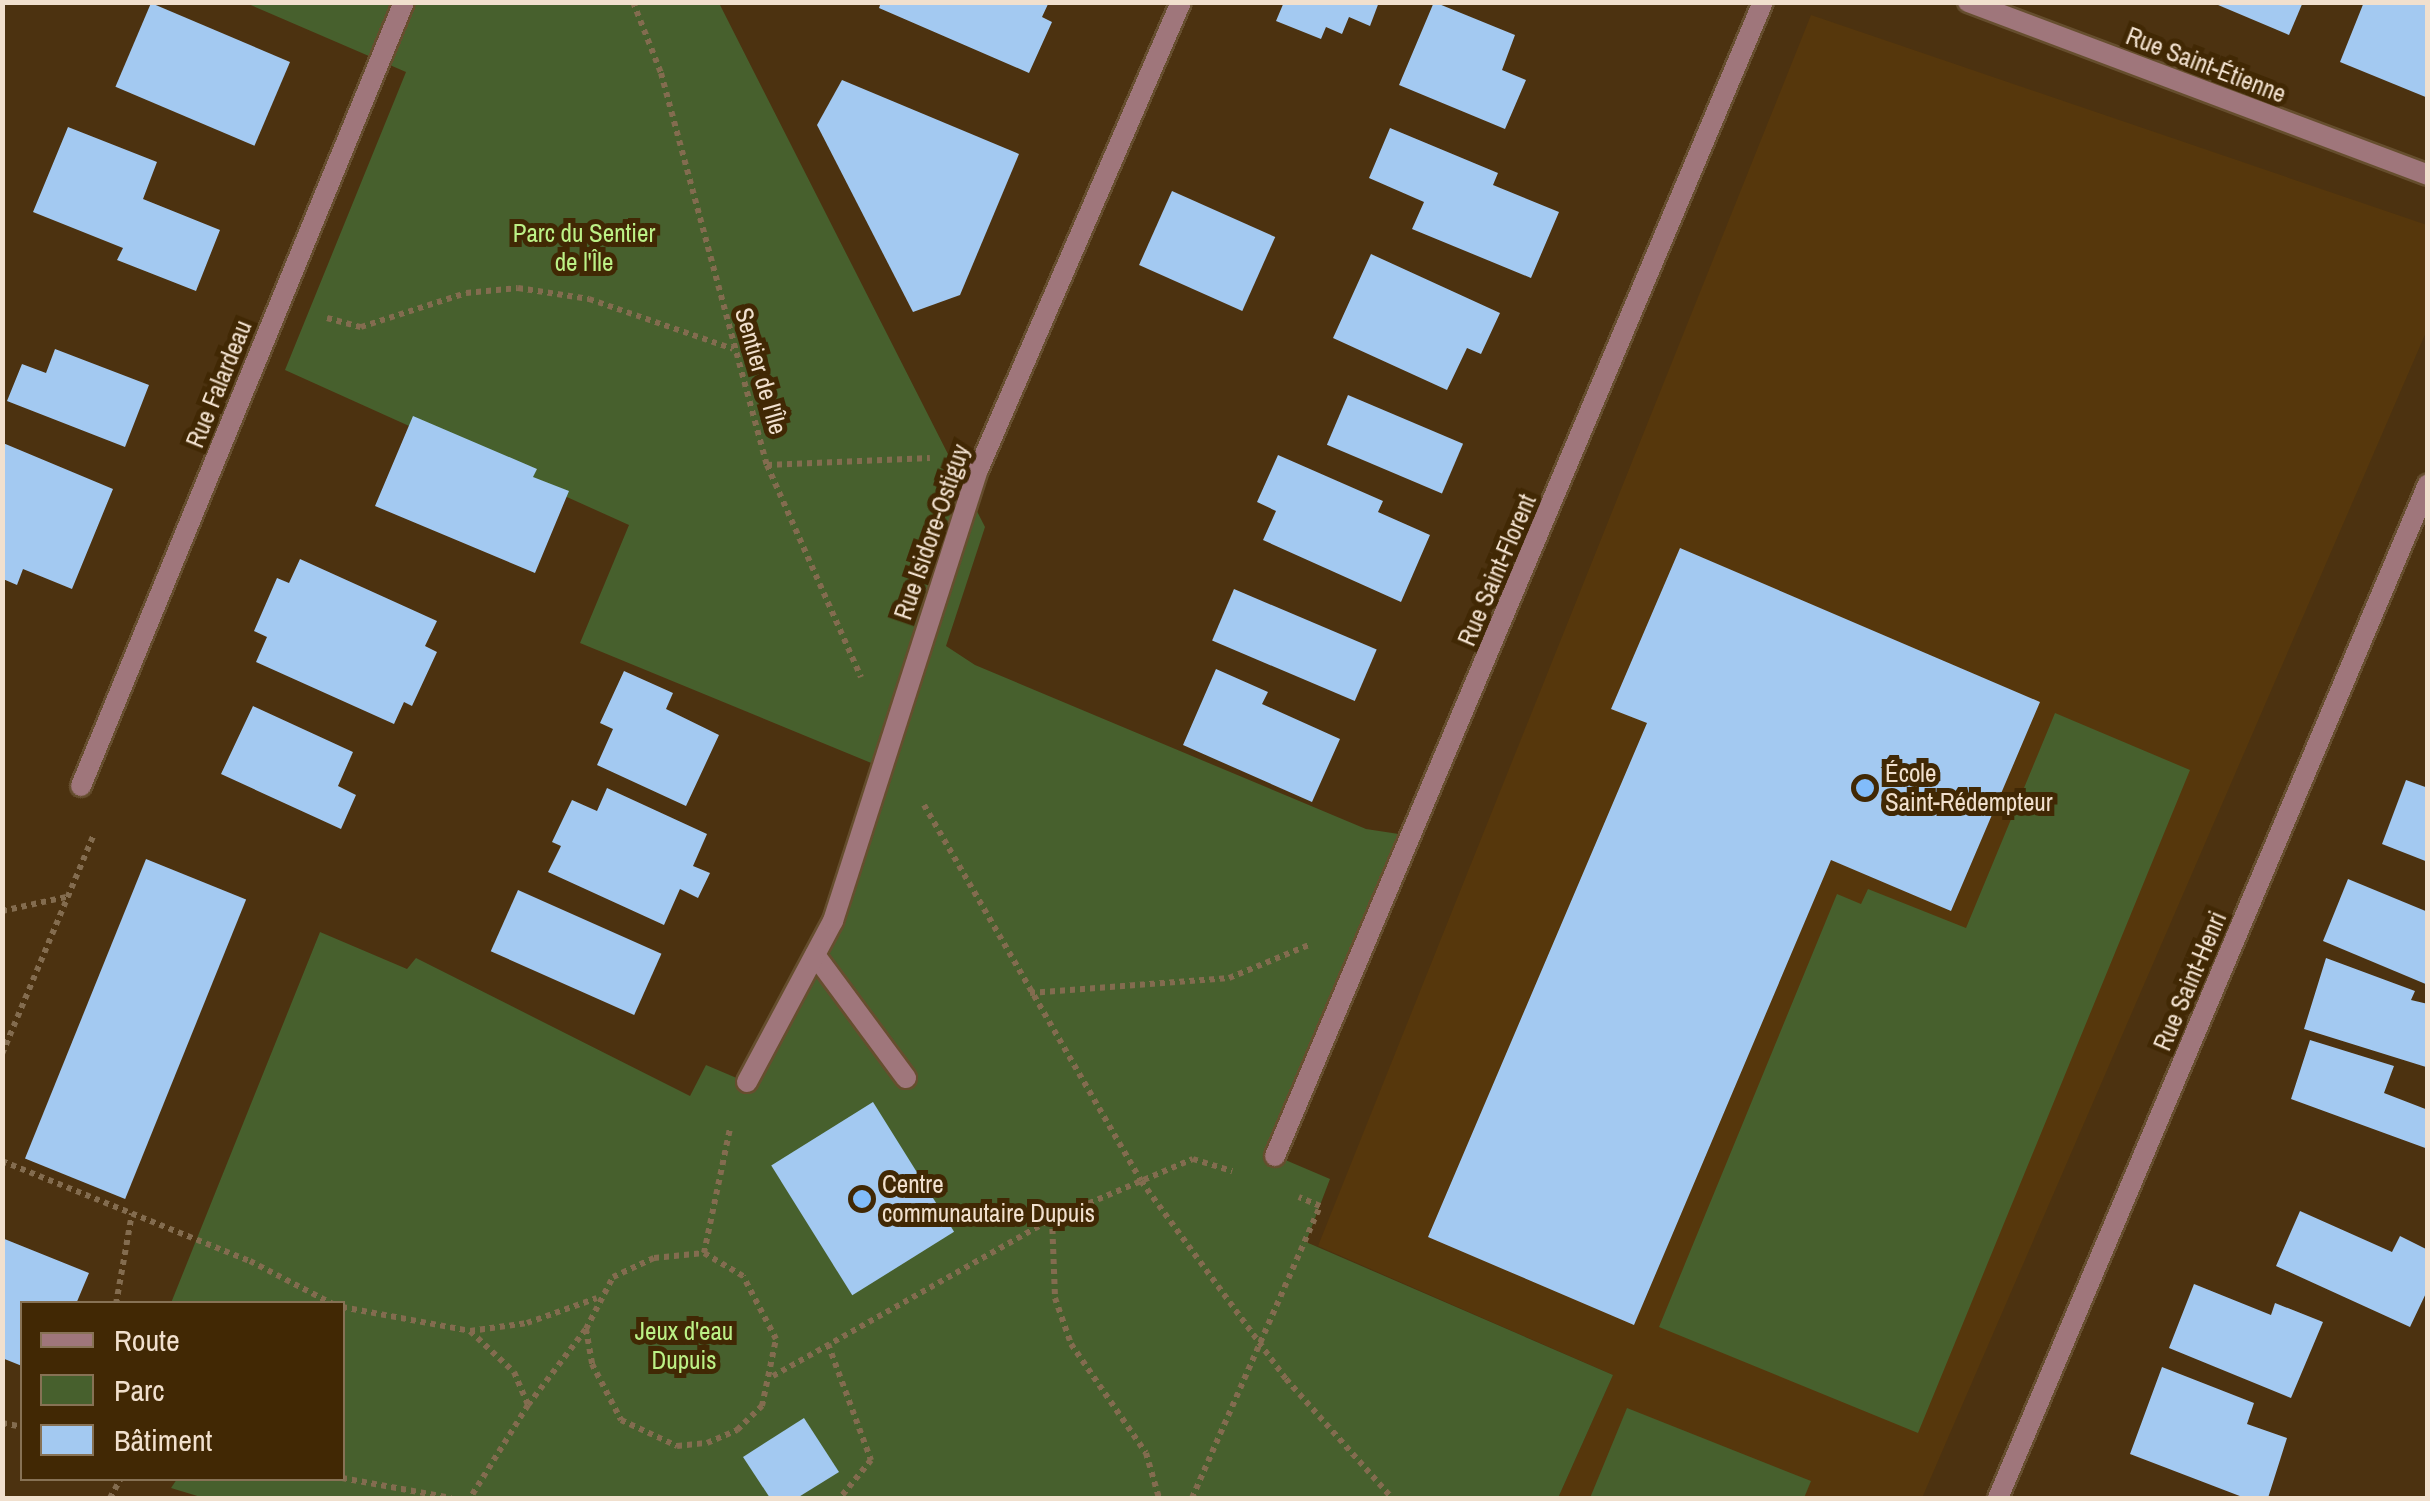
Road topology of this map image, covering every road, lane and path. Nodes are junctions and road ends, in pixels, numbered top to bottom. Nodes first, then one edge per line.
1 (404, 2) edge
2 (634, 2) edge
3 (1182, 2) edge
4 (1763, 2) edge
5 (1968, 2) edge
6 (2428, 175) edge
7 (282, 298) junction
8 (734, 349) junction
9 (767, 465) junction
10 (978, 470) junction
11 (2428, 484) edge
12 (890, 736) junction
13 (81, 786) joint
14 (67, 897) junction
15 (2, 911) edge
16 (1378, 914) junction
17 (816, 955) junction
18 (1030, 993) junction
19 (2, 1054) edge
20 (906, 1078) dead end
21 (746, 1082) joint
22 (1275, 1156) dead end
23 (2, 1162) edge
24 (1247, 1177) dead end
25 (1141, 1181) junction
26 (1292, 1194) dead end
27 (132, 1213) junction
28 (1052, 1220) junction
29 (704, 1254) junction
30 (598, 1298) junction
31 (117, 1301) edge
32 (327, 1301) edge
33 (345, 1308) edge
34 (586, 1329) junction
35 (470, 1331) junction
36 (1257, 1339) junction
37 (828, 1344) junction
38 (773, 1376) junction
39 (528, 1405) junction
40 (345, 1479) edge
41 (450, 1498) edge
42 (470, 1498) edge
43 (840, 1498) edge
44 (1159, 1498) edge
45 (1192, 1498) edge
46 (1392, 1498) edge
47 (1998, 1498) edge

1 - 7 street, Rue Falardeau
2 - 8 path, Sentier de l'Île
3 - 10 street, Rue Isidore-Ostiguy
4 - 16 street, Rue Saint-Florent
5 - 6 street, Rue Saint-Étienne
7 - 8 path
7 - 13 street, Rue Falardeau
8 - 9 path, Sentier de l'Île
9 - 10 path
9 - 12 path, Sentier de l'Île
10 - 12 street, Rue Isidore-Ostiguy
11 - 47 street, Rue Saint-Henri
12 - 17 street, Rue Isidore-Ostiguy
12 - 18 path, Sentier de l'Île
13 - 14 path
14 - 15 path
14 - 19 path
16 - 18 path
16 - 22 street, Rue Saint-Florent
17 - 20 street
17 - 21 street, Rue Isidore-Ostiguy
18 - 25 path, Sentier de l'Île
21 - 29 path
23 - 27 path
24 - 25 path
25 - 28 path
25 - 36 path, Sentier de l'Île
26 - 36 path
27 - 31 path
27 - 32 path
28 - 37 path
28 - 44 path
29 - 30 path
29 - 38 path
30 - 34 path
30 - 35 path
33 - 35 path
34 - 38 path
34 - 39 path
35 - 39 path
36 - 45 path
36 - 46 path, Sentier de l'Île
37 - 38 path
37 - 43 path
39 - 42 path
40 - 41 path

